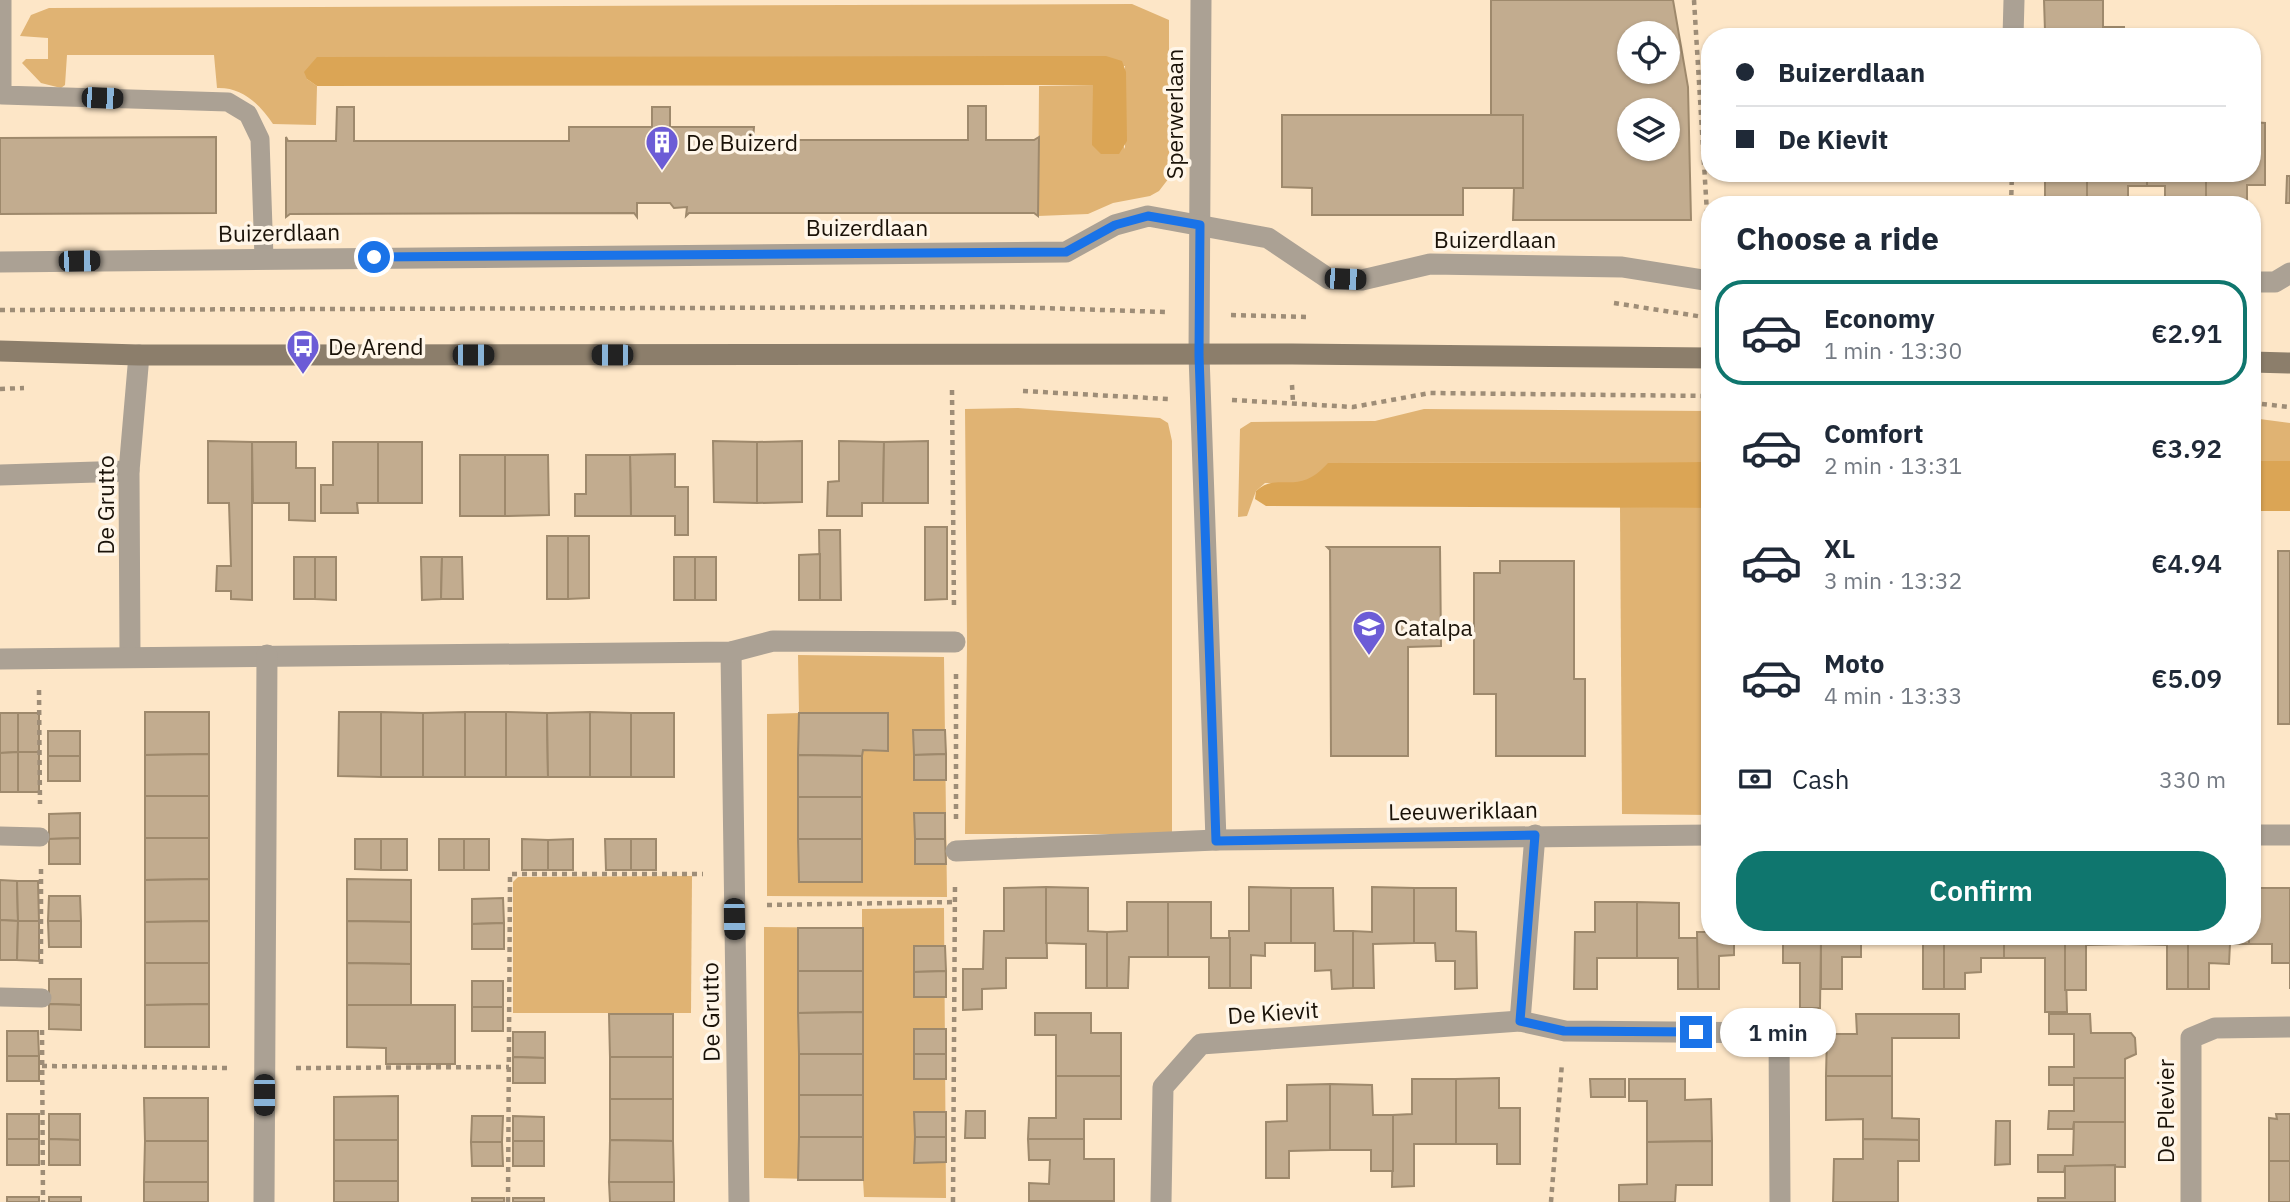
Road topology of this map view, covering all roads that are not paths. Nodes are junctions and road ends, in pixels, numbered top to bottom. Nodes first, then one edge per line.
1 (2, 0) edge
2 (1201, 0) edge
3 (2014, 0) edge
4 (2013, 28) edge
5 (1200, 225) junction
6 (264, 258) junction
7 (0, 262) edge
8 (2290, 273) edge
9 (1701, 280) edge
10 (2261, 282) edge
11 (0, 351) edge
12 (139, 355) junction
13 (1199, 355) junction
14 (1701, 358) edge
15 (2261, 362) edge
16 (2290, 363) edge
17 (128, 471) junction
18 (0, 475) edge
19 (955, 642) road end
20 (731, 652) junction
21 (267, 655) junction
22 (130, 656) junction
23 (0, 659) edge
24 (1535, 835) junction
25 (1701, 835) edge
26 (2261, 835) edge
27 (2290, 835) edge
28 (0, 836) edge
29 (40, 836) road end
30 (1216, 841) junction
31 (956, 851) road end
32 (0, 997) edge
33 (42, 998) road end
34 (1520, 1021) junction
35 (2290, 1027) edge
36 (264, 1202) edge
37 (739, 1202) edge
38 (1161, 1202) edge
39 (1780, 1202) edge
40 (2191, 1202) edge

1 - 6 lane
2 - 5 street, Sperwerlaan
3 - 4 street
5 - 6 street, Buizerdlaan
5 - 9 street, Buizerdlaan
5 - 13 street, Sperwerlaan
6 - 7 street, Buizerdlaan
8 - 10 street
11 - 12 street
12 - 13 street
12 - 17 street, De Grutto
13 - 14 street
13 - 30 street
15 - 16 street
17 - 18 street
17 - 22 street, De Grutto
19 - 20 street
20 - 21 street
20 - 37 street, De Grutto
21 - 22 street
21 - 36 street
22 - 23 street
24 - 25 street, Leeuweriklaan
24 - 30 street, Leeuweriklaan
24 - 34 street
26 - 27 street
28 - 29 lane
30 - 31 street, Leeuweriklaan
32 - 33 lane
34 - 38 street, De Kievit
34 - 39 street, De Kievit
35 - 40 street, De Plevier

